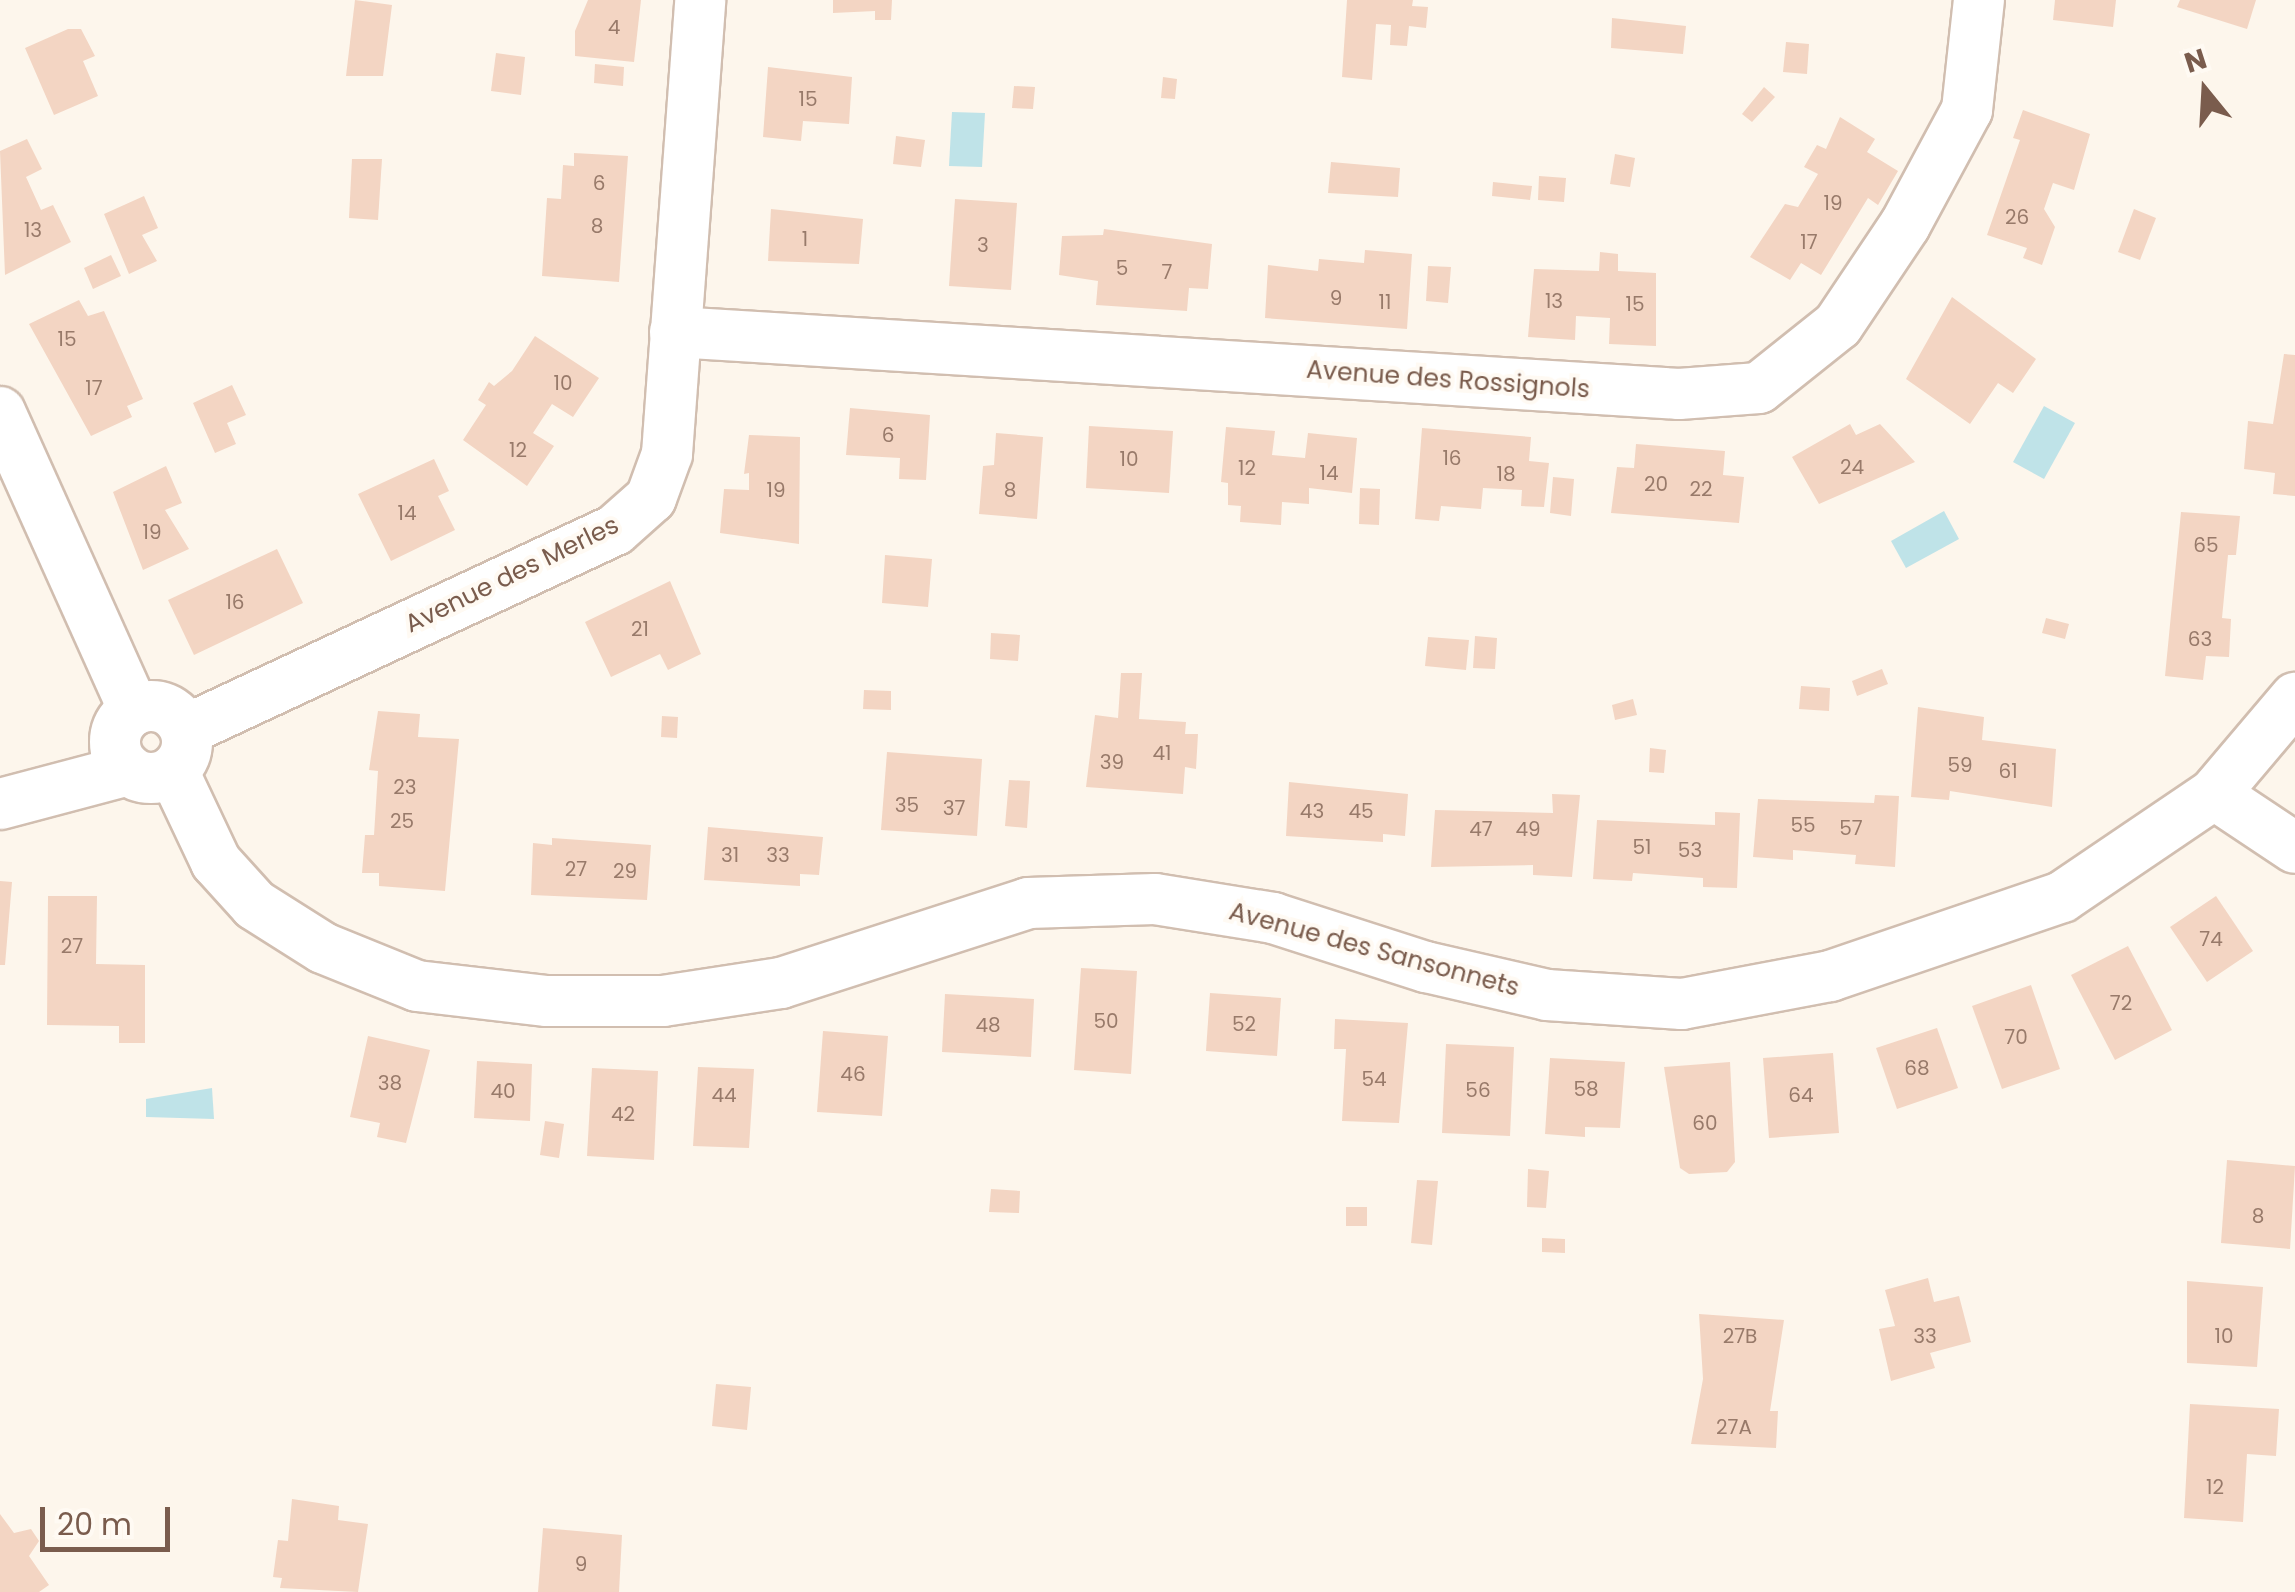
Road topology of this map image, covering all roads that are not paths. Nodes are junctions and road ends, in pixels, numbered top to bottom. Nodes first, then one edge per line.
1 (700, 0) edge
2 (1980, 0) edge
3 (676, 332) junction
4 (0, 412) edge
5 (2295, 698) edge
6 (162, 757) junction
7 (2214, 794) junction
8 (0, 804) edge
9 (2295, 848) edge

1 - 3 street, Avenue des Merles
2 - 3 street, Avenue des Rossignols
3 - 6 street, Avenue des Merles
4 - 6 street
5 - 7 street, Avenue des Sansonnets
6 - 7 street, Avenue des Sansonnets
6 - 8 street, Avenue des Merles
7 - 9 street

